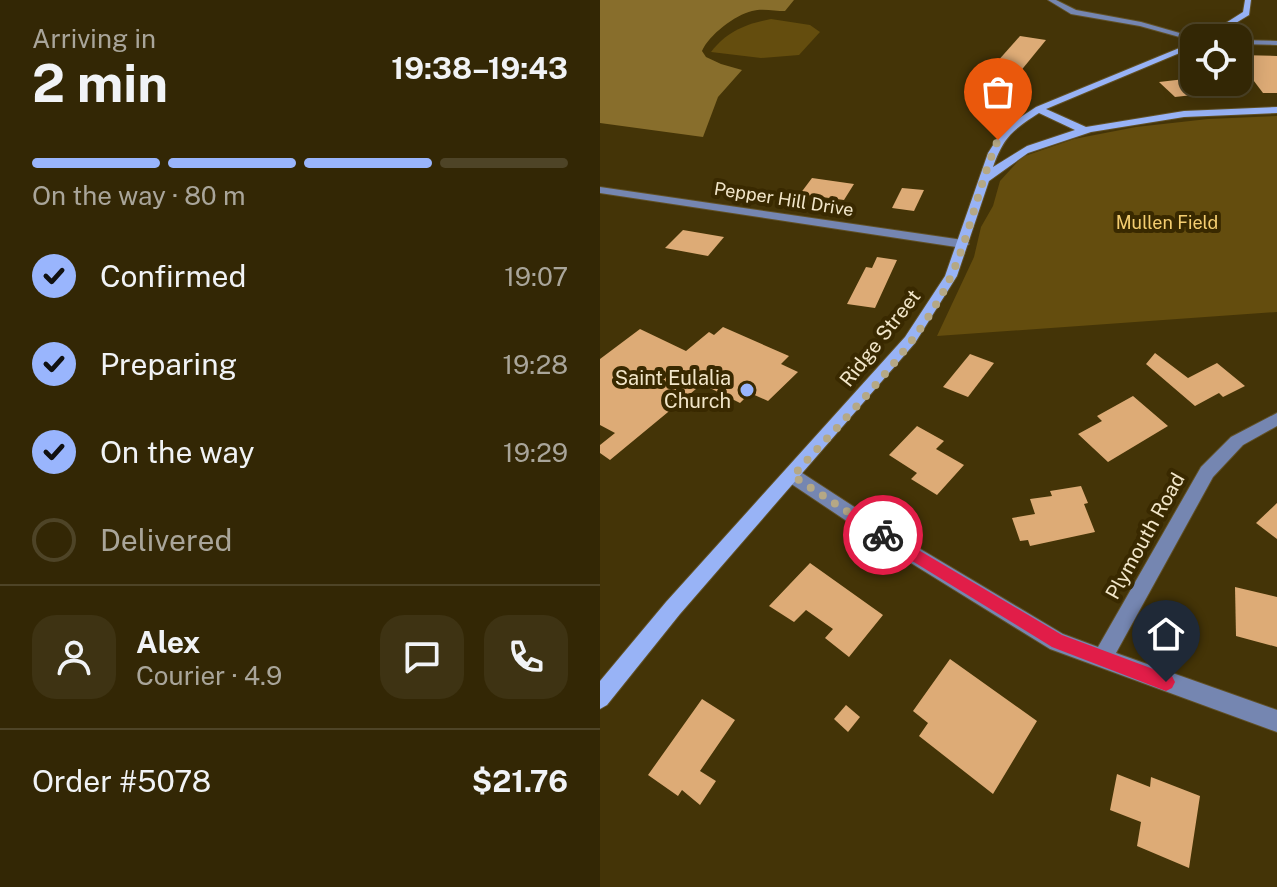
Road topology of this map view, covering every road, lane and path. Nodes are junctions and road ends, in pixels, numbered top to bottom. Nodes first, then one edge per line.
1 (1051, 0) edge
2 (1248, 0) edge
3 (1228, 24) edge
4 (1180, 35) edge
5 (1252, 42) edge
6 (1277, 43) edge
7 (1180, 47) edge
8 (1039, 109) junction
9 (1277, 110) edge
10 (1087, 131) junction
11 (984, 180) junction
12 (600, 190) edge
13 (963, 244) junction
14 (1277, 419) edge
15 (793, 476) junction
16 (1102, 659) junction
17 (600, 698) edge
18 (1277, 721) edge

1 - 4 street
2 - 3 main road
5 - 6 street
7 - 8 main road, Ridge Street
8 - 10 main road
8 - 11 main road, Ridge Street
9 - 10 main road
10 - 11 main road
11 - 13 main road, Ridge Street
12 - 13 street, Pepper Hill Drive
13 - 15 main road, Ridge Street
14 - 16 street, Plymouth Road
15 - 16 street
15 - 17 main road, Ridge Street
16 - 18 street

